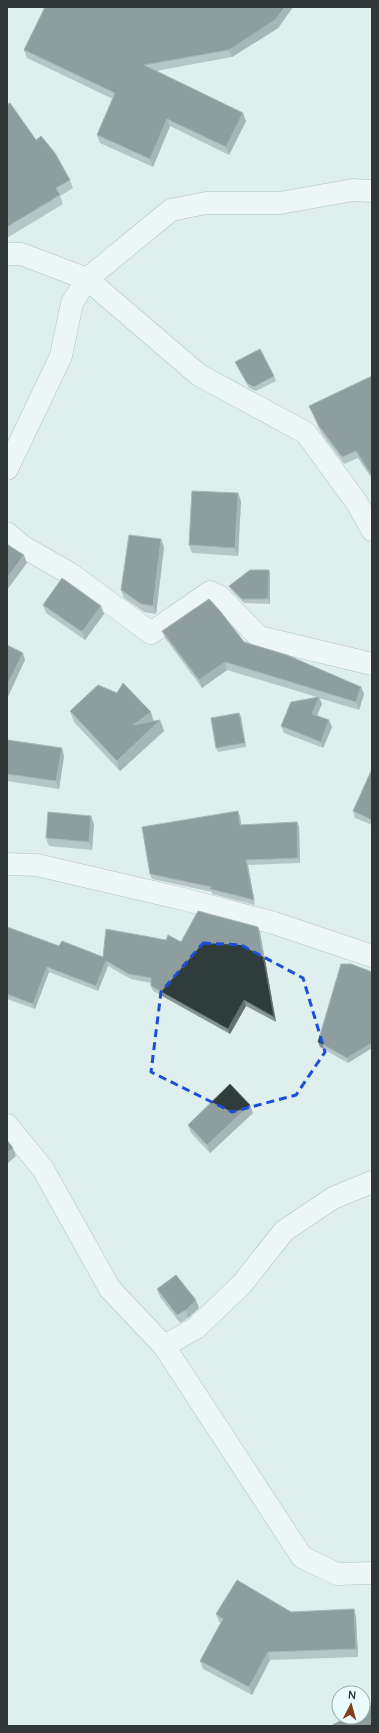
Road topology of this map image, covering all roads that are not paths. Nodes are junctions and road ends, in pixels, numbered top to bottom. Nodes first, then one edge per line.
1 (372, 191) edge
2 (7, 254) edge
3 (87, 280) junction
4 (7, 469) edge
5 (372, 530) edge
6 (7, 533) edge
7 (372, 664) edge
8 (7, 864) edge
9 (372, 956) edge
10 (7, 1125) edge
11 (372, 1182) edge
12 (164, 1346) junction
13 (372, 1573) edge

1 - 3 street
2 - 3 street
3 - 4 street
3 - 5 street
6 - 7 street
8 - 9 street
10 - 12 street
11 - 12 street
12 - 13 street

